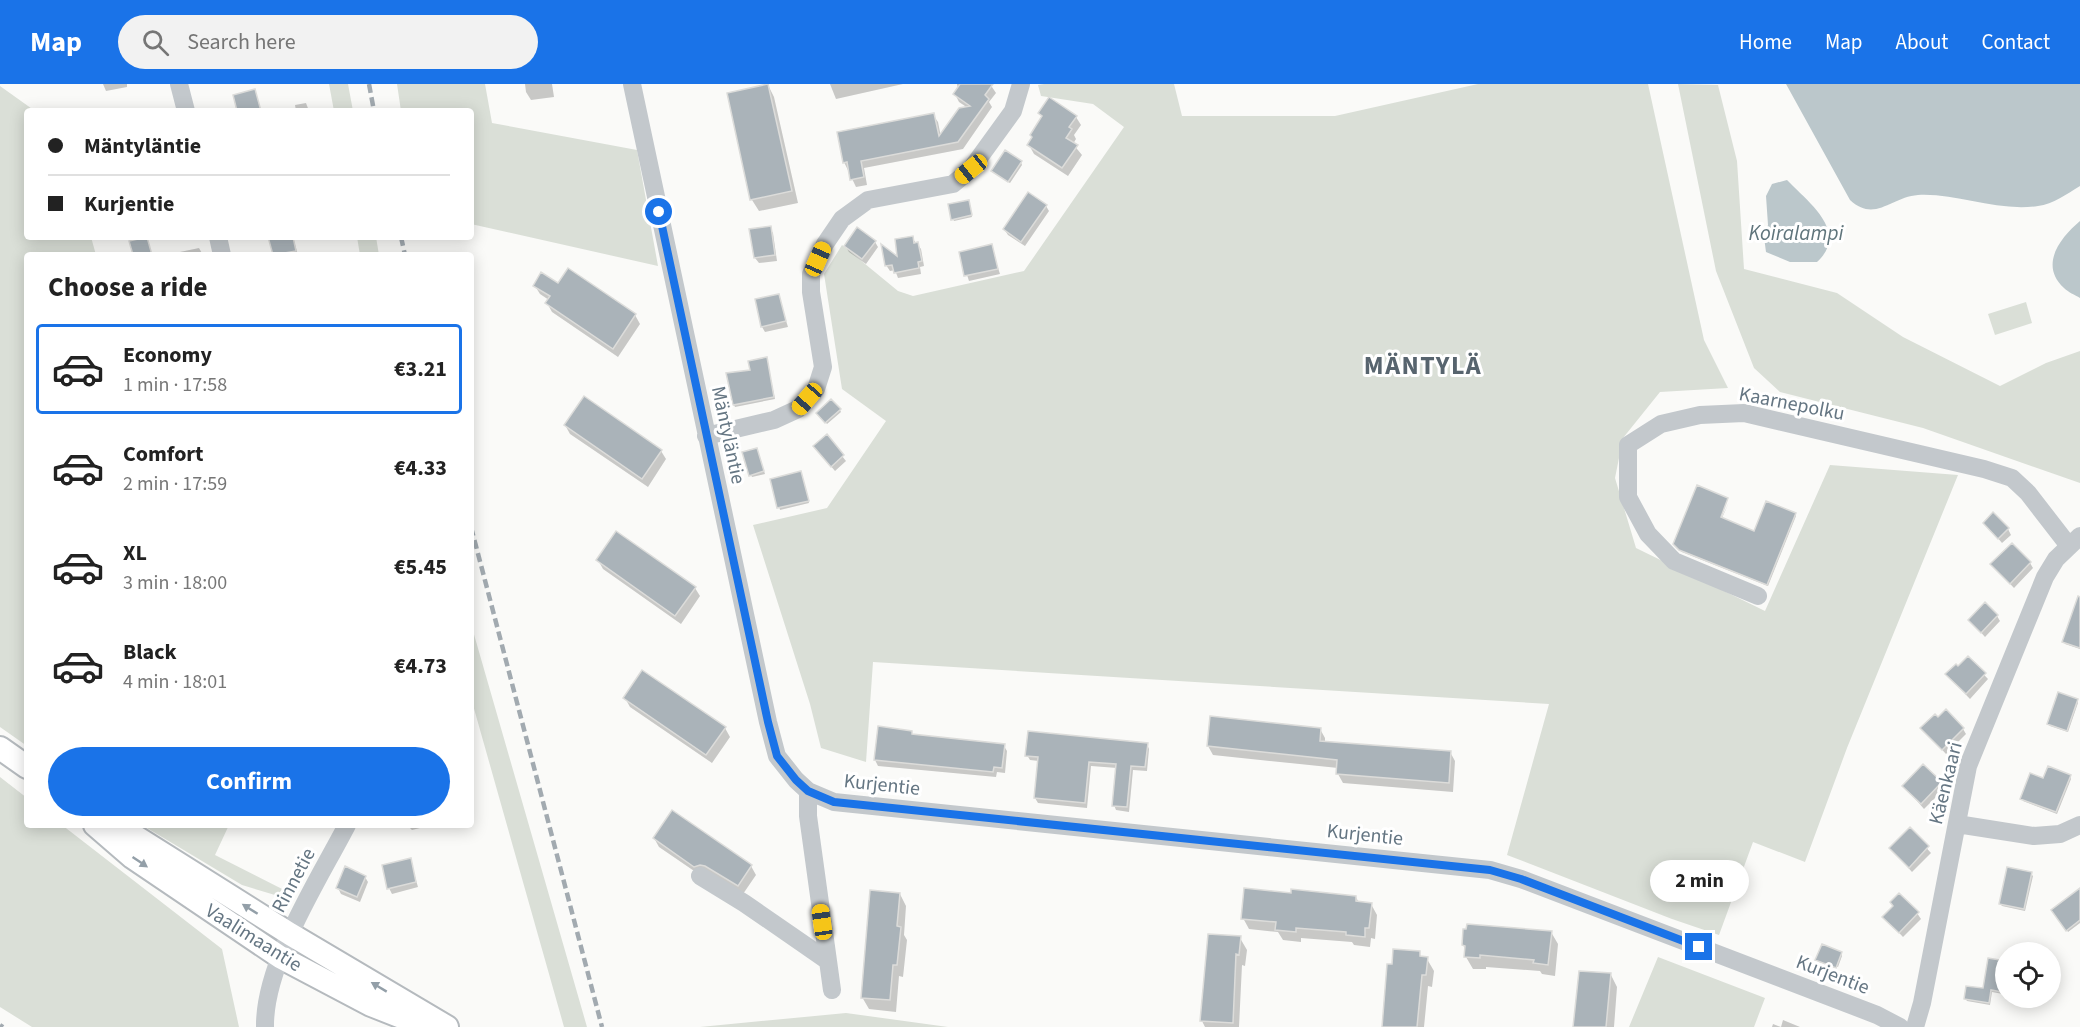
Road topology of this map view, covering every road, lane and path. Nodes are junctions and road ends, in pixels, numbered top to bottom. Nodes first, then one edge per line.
1 (179, 84) edge
2 (632, 84) edge
3 (1021, 84) edge
4 (185, 108) edge
5 (706, 436) junction
6 (2074, 541) edge
7 (1758, 596) dead end
8 (0, 748) edge
9 (24, 765) edge
10 (805, 789) junction
11 (1957, 824) junction
12 (2080, 825) edge
13 (98, 828) edge
14 (122, 828) edge
15 (345, 828) edge
16 (700, 876) dead end
17 (290, 934) junction
18 (280, 957) junction
19 (828, 961) junction
20 (832, 990) dead end
21 (265, 1027) edge
22 (427, 1027) edge
23 (447, 1027) edge
24 (1900, 1027) edge
25 (1915, 1027) edge

1 - 4 street
2 - 5 street, Mäntyläntie
3 - 5 street
5 - 10 street, Mäntyläntie
6 - 7 street, Kaarnepolku
6 - 11 street, Käenkaari
8 - 9 main road
10 - 19 street
10 - 24 street, Kurjentie
11 - 12 street
11 - 25 street, Käenkaari
13 -> 18 main road, Vaalimaantie
17 -> 14 main road, Vaalimaantie
15 - 17 street, Rinnetie
16 - 19 street
17 - 18 street, Rinnetie
23 -> 17 main road, Vaalimaantie
18 - 21 street, Rinnetie
18 - 22 main road, Vaalimaantie
19 - 20 street

